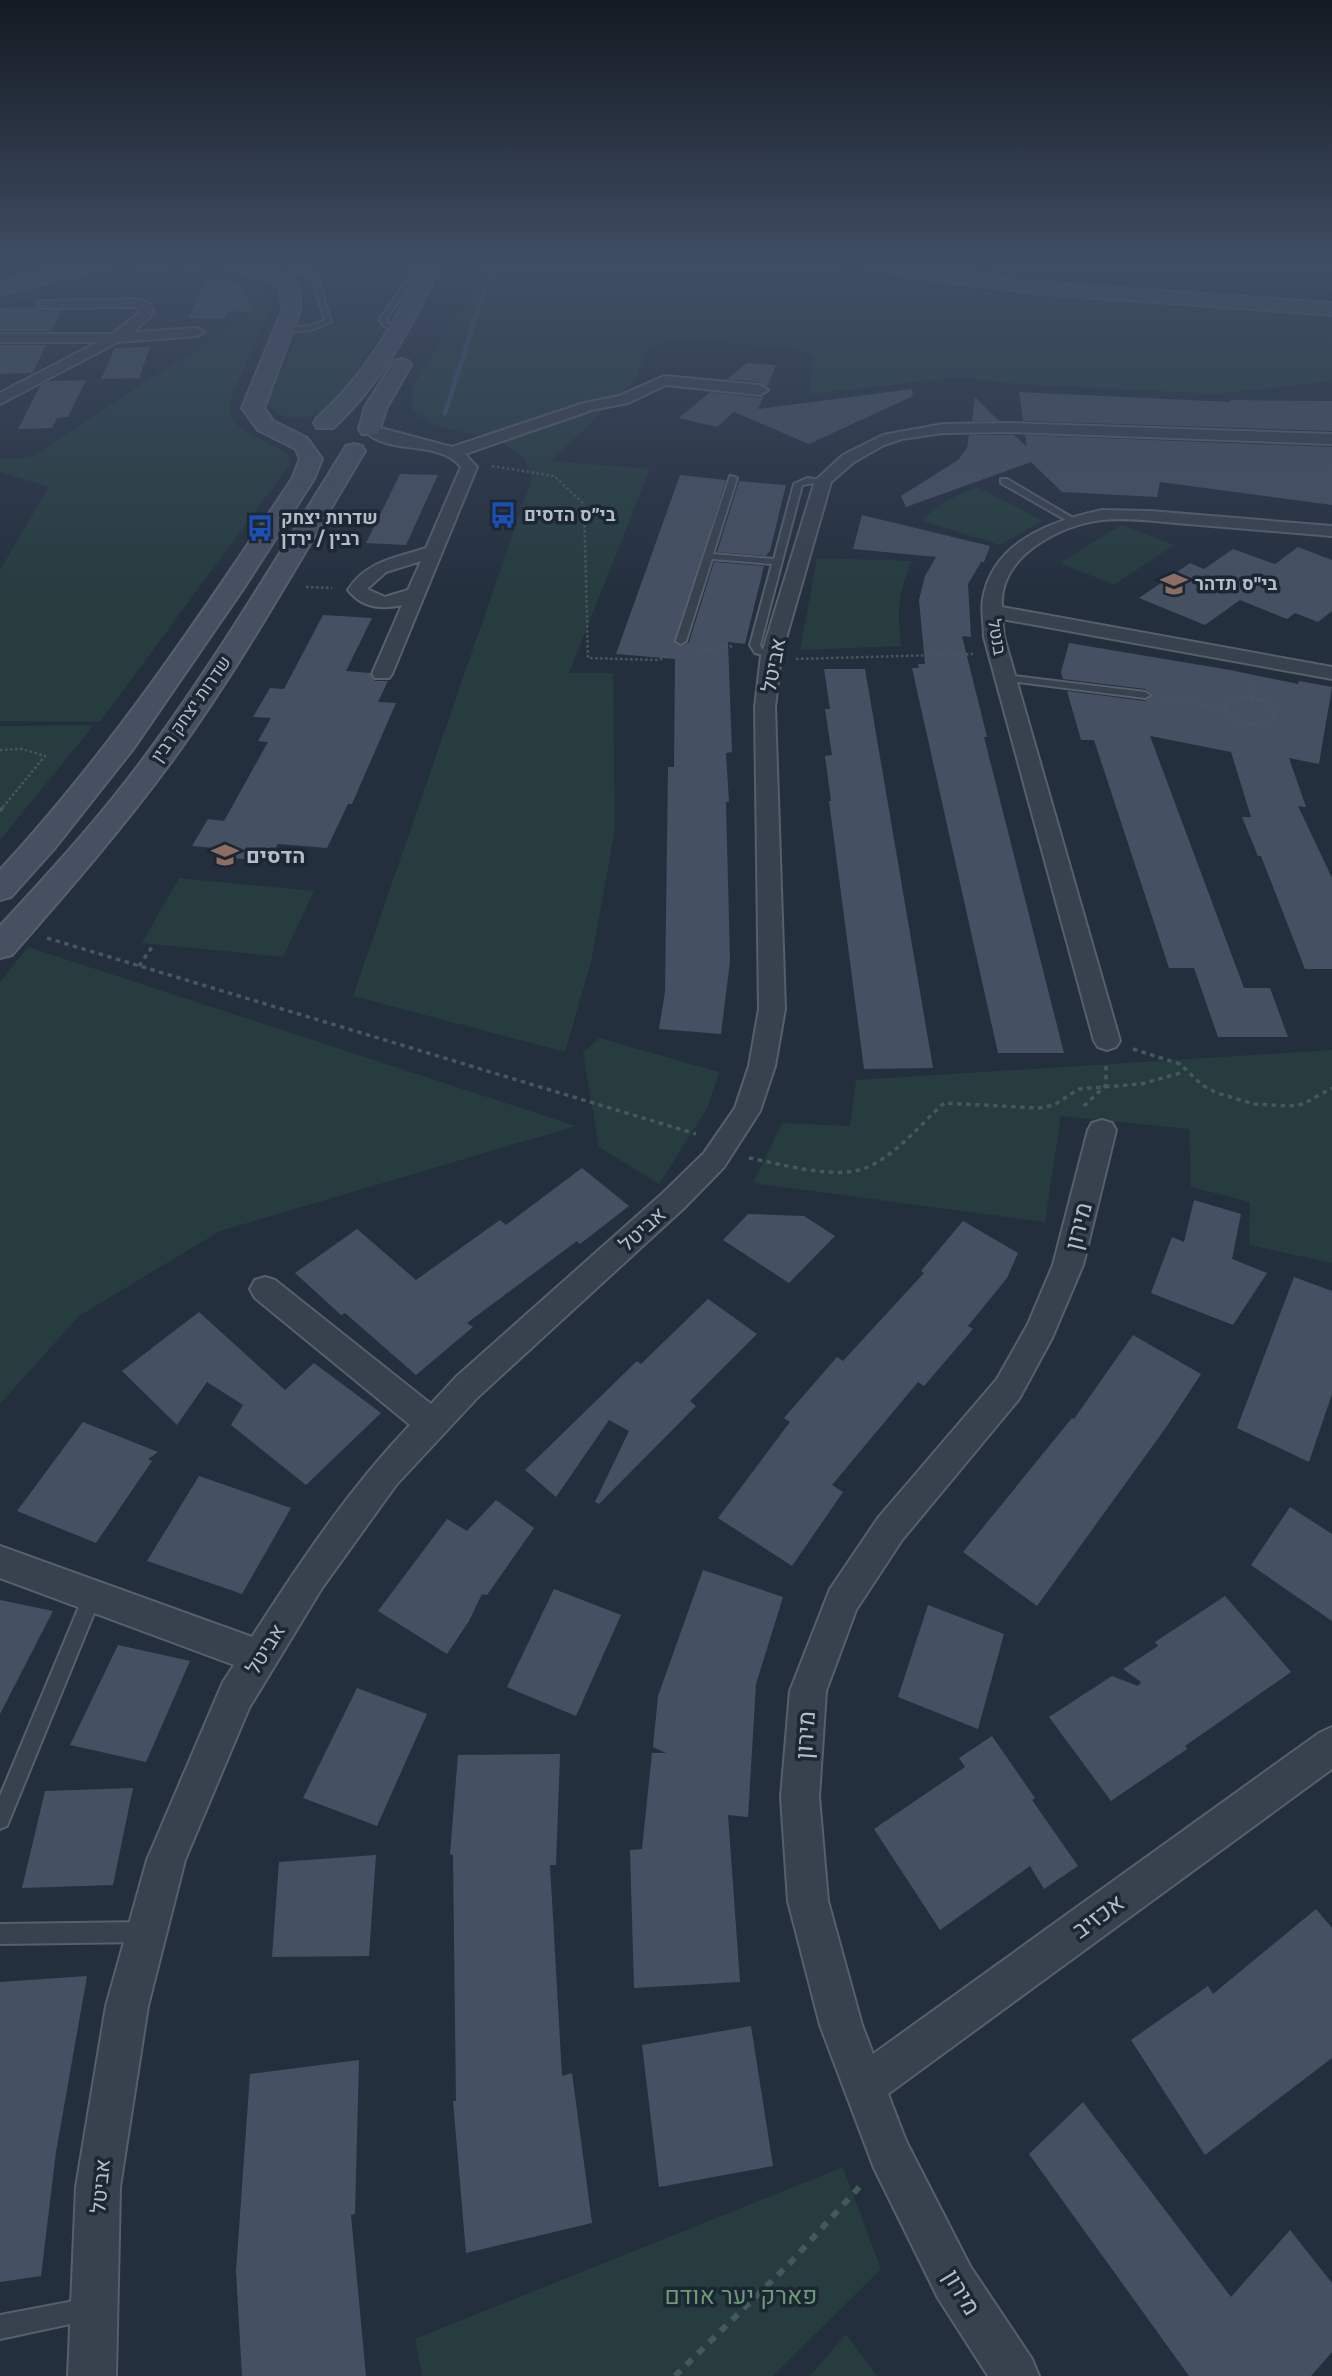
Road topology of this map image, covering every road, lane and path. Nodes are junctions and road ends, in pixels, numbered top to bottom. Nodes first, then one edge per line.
1 (46, 375) edge
2 (266, 375) edge
3 (367, 375) edge
4 (396, 375) edge
5 (760, 390) dead end
6 (0, 399) edge
7 (253, 408) junction
8 (322, 424) junction
9 (1332, 439) edge
10 (365, 440) junction
11 (302, 447) junction
12 (461, 457) junction
13 (733, 478) dead end
14 (823, 481) junction
15 (1004, 481) dead end
16 (1074, 521) junction
17 (1332, 531) edge
18 (434, 551) junction
19 (708, 556) junction
20 (778, 562) junction
21 (273, 585) junction
22 (357, 590) junction
23 (415, 593) junction
24 (992, 611) junction
25 (681, 641) dead end
26 (695, 652) dead end
27 (999, 653) junction
28 (669, 656) dead end
29 (767, 656) junction
30 (1332, 673) edge
31 (382, 674) dead end
32 (1006, 678) junction
33 (1145, 695) joint
34 (1226, 709) junction
35 (0, 750) edge
36 (0, 811) edge
37 (0, 890) edge
38 (8, 938) edge
39 (152, 947) dead end
40 (139, 966) junction
41 (1107, 1041) junction
42 (1184, 1072) junction
43 (1105, 1085) junction
44 (1332, 1088) edge
45 (1092, 1119) joint
46 (722, 1148) junction
47 (265, 1289) dead end
48 (432, 1424) junction
49 (0, 1562) edge
50 (92, 1596) junction
51 (260, 1657) junction
52 (1332, 1746) edge
53 (0, 1819) edge
54 (146, 1932) junction
55 (0, 1934) edge
56 (864, 2085) junction
57 (889, 2153) junction
58 (94, 2309) junction
59 (0, 2327) edge
60 (92, 2376) edge
61 (675, 2376) edge
62 (1015, 2376) edge

1 - 6 street
2 - 7 main road
3 - 8 main road
4 - 10 main road, שדרות יצחק רבין
5 - 12 street
7 - 8 main road
7 - 11 main road
8 - 10 main road
8 - 11 main road
9 - 14 street
10 - 11 main road
10 - 12 street
10 - 21 main road, שדרות יצחק רבין
11 - 37 main road, שדרות יצחק רבין
12 - 18 street
12 - 28 path
13 - 19 lane
14 - 20 lane
14 - 29 street, אביטל
15 - 16 lane
16 - 17 street, בנטל
16 - 24 street, בנטל
18 - 22 street
18 - 23 street
19 - 20 lane
19 - 25 lane
20 - 29 lane
21 - 22 path
21 - 38 main road, שדרות יצחק רבין
22 - 23 street
23 - 31 street
24 - 27 street, בנטל
24 - 30 street
26 - 29 path
27 - 29 path
27 - 32 street, בנטל
29 - 46 street, אביטל
32 - 33 lane
32 - 41 street, בנטל
33 - 34 path
34 - 34 path
35 - 36 path
38 - 40 path
39 - 40 path
40 - 46 path
41 - 42 path
41 - 43 path
42 - 43 path
42 - 44 path
43 - 45 path
43 - 46 path
45 - 56 street, מירון
46 - 48 street, אביטל
47 - 48 street
48 - 51 street, אביטל
49 - 50 street
50 - 51 street
50 - 53 lane
51 - 54 street, אביטל
52 - 56 street, אכזיב
54 - 55 lane
54 - 58 street, אביטל
56 - 57 street, מירון
57 - 61 path
57 - 62 street, מירון
58 - 59 lane
58 - 60 street, אביטל

